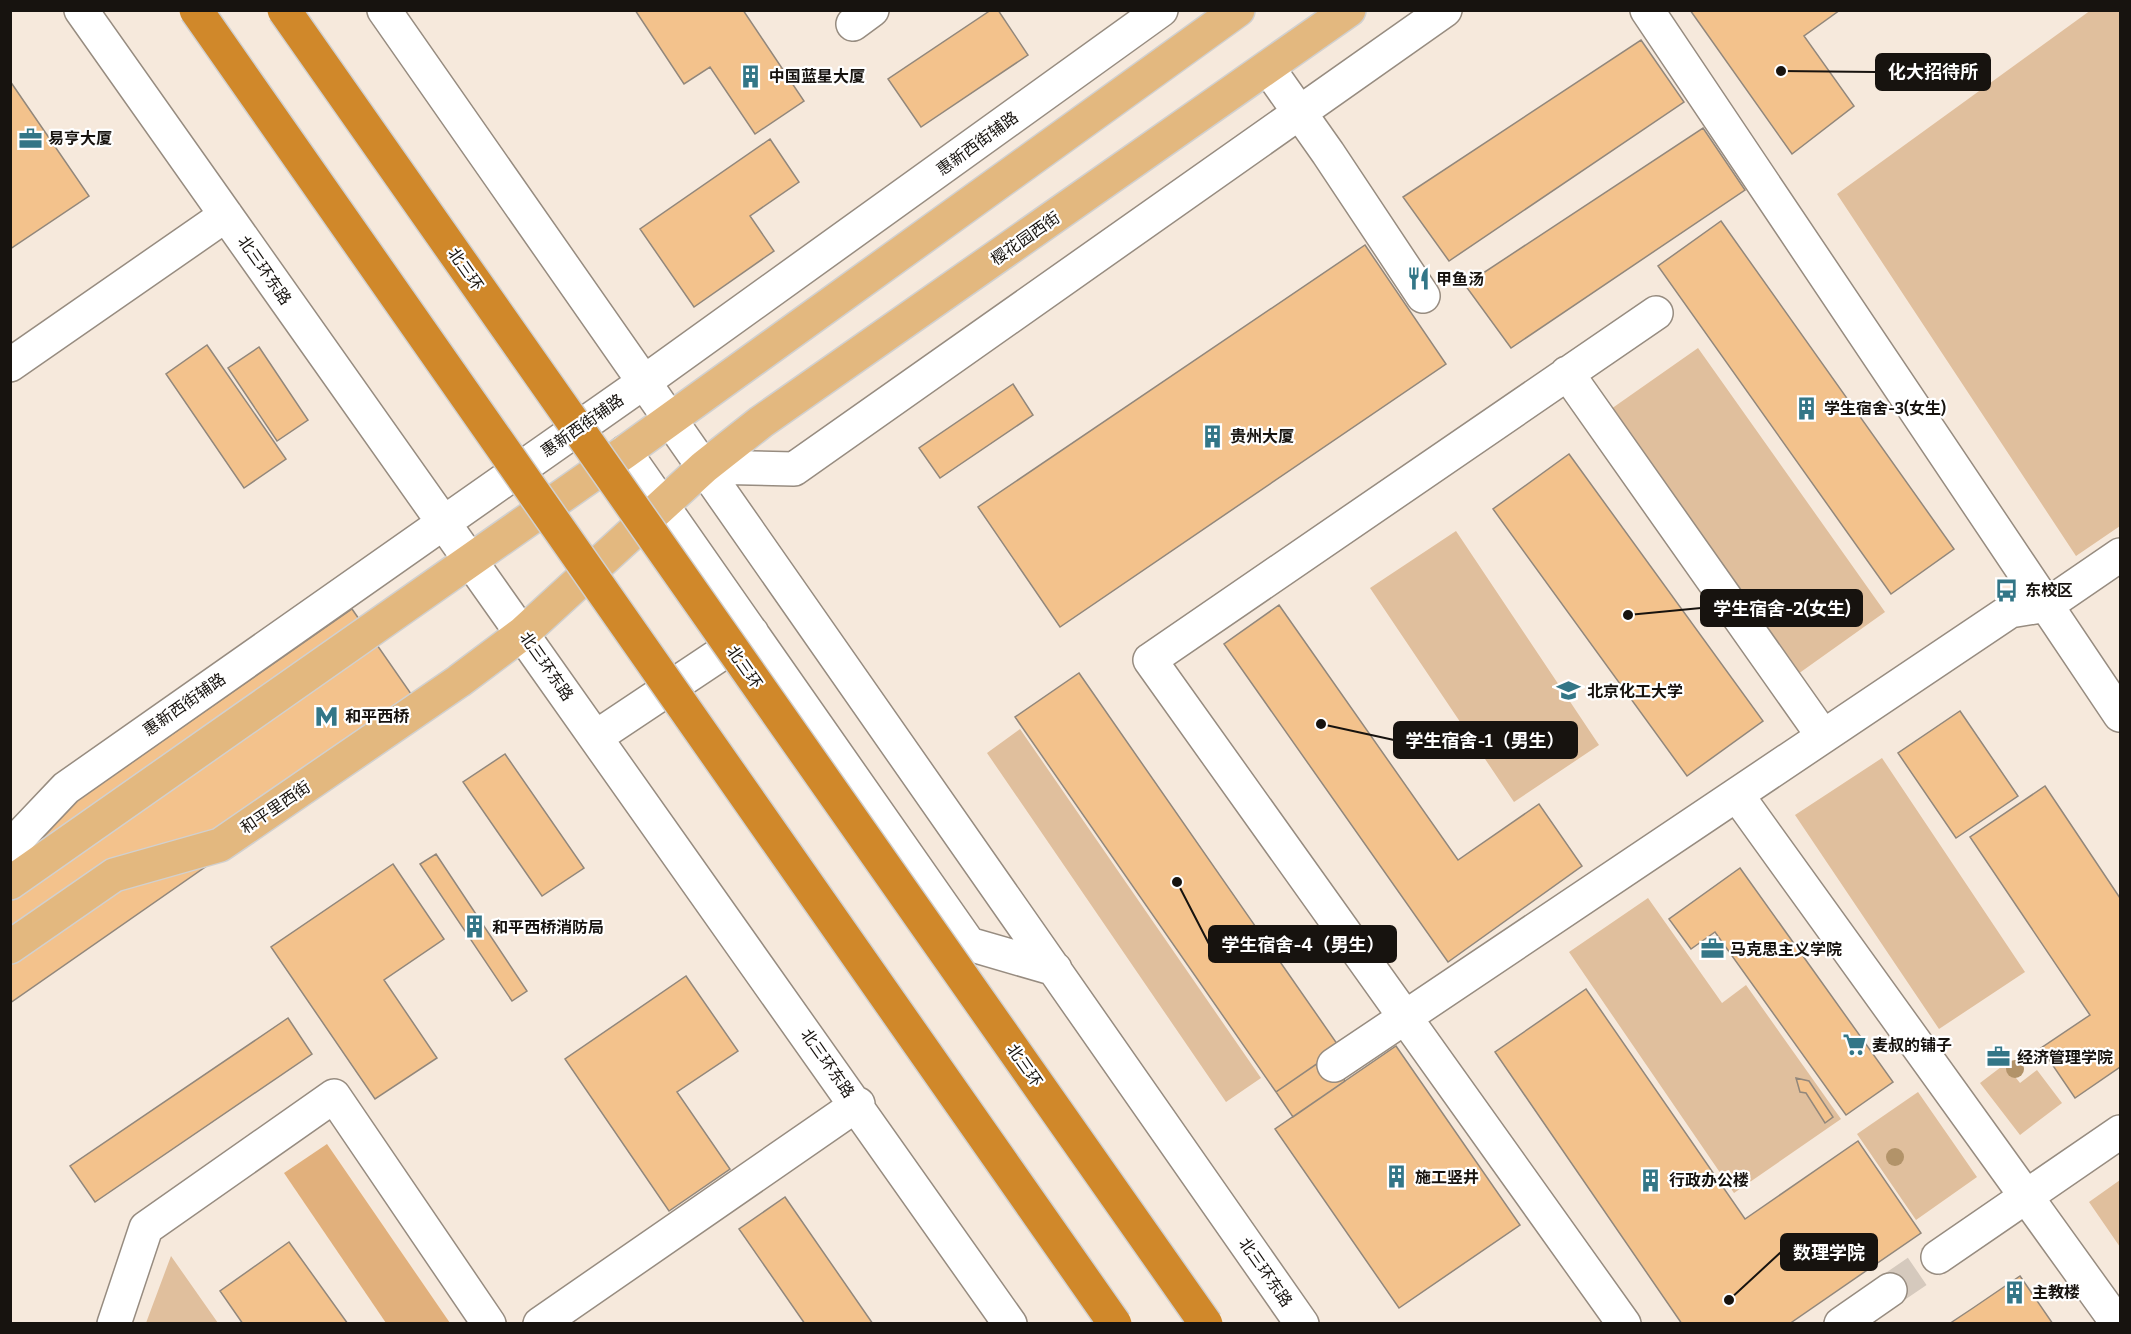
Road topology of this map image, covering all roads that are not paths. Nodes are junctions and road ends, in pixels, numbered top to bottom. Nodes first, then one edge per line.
1 (81, 10) edge
2 (196, 10) edge
3 (284, 10) edge
4 (384, 10) edge
5 (1161, 10) edge
6 (1349, 10) edge
7 (1445, 10) edge
8 (1647, 10) edge
9 (1236, 11) edge
10 (1268, 68) junction
11 (1300, 112) junction
12 (226, 215) junction
13 (1423, 296) dead end
14 (1656, 313) dead end
15 (10, 365) edge
16 (1568, 373) junction
17 (644, 382) junction
18 (670, 420) junction
19 (624, 452) junction
20 (704, 467) junction
21 (662, 505) junction
22 (444, 521) junction
23 (2121, 555) edge
24 (471, 560) junction
25 (2047, 605) junction
26 (523, 633) junction
27 (752, 633) junction
28 (2121, 715) edge
29 (1823, 736) junction
30 (596, 737) junction
31 (1737, 795) junction
32 (10, 847) edge
33 (10, 883) edge
34 (10, 947) edge
35 (1055, 969) junction
36 (1404, 1016) junction
37 (1334, 1065) dead end
38 (858, 1104) junction
39 (2121, 1132) edge
40 (2027, 1195) junction
41 (1938, 1257) tunnel mouth
42 (1890, 1290) tunnel mouth
43 (114, 1323) edge
44 (489, 1323) edge
45 (540, 1323) edge
46 (1010, 1323) edge
47 (1115, 1323) edge
48 (1206, 1323) edge
49 (1302, 1323) edge
50 (1624, 1323) edge
51 (1841, 1323) edge
52 (2118, 1323) edge

1 - 12 street, 北三环东路
2 - 47 highway, bridge
3 - 48 highway, 北三环, bridge
4 - 17 street, 北三环东路
5 - 17 street, 惠新西街辅路
6 - 10 main road, 樱花园西街
7 - 11 street
8 - 25 street
9 - 18 main road
10 - 11 street
10 - 20 main road, 樱花园西街
11 - 13 street
11 - 20 street
12 - 15 street
12 - 22 street, 北三环东路
14 - 16 street
16 - 29 street
16 - 36 street
17 - 18 street, 北三环东路
17 - 22 street, 惠新西街辅路
18 - 19 main road
18 - 20 street, 北三环东路
19 - 21 street
19 - 24 main road
20 - 21 main road, 樱花园西街
20 - 35 street, 北三环东路
21 - 26 main road, 和平里西街
21 - 27 street
22 - 24 street, 北三环东路
22 - 32 street, 惠新西街辅路
23 - 25 street
24 - 26 street, 北三环东路
24 - 33 main road
25 - 28 street
25 - 29 street
26 - 30 street, 北三环东路
26 - 34 main road, 和平里西街
27 - 30 street
27 - 35 street
29 - 31 street
30 - 38 street, 北三环东路
31 - 36 street
31 - 40 street
35 - 49 street, 北三环东路
36 - 37 street
36 - 50 street
38 - 45 street
38 - 46 street, 北三环东路
39 - 40 street
40 - 41 street
40 - 52 street
42 - 51 street
43 - 44 street

